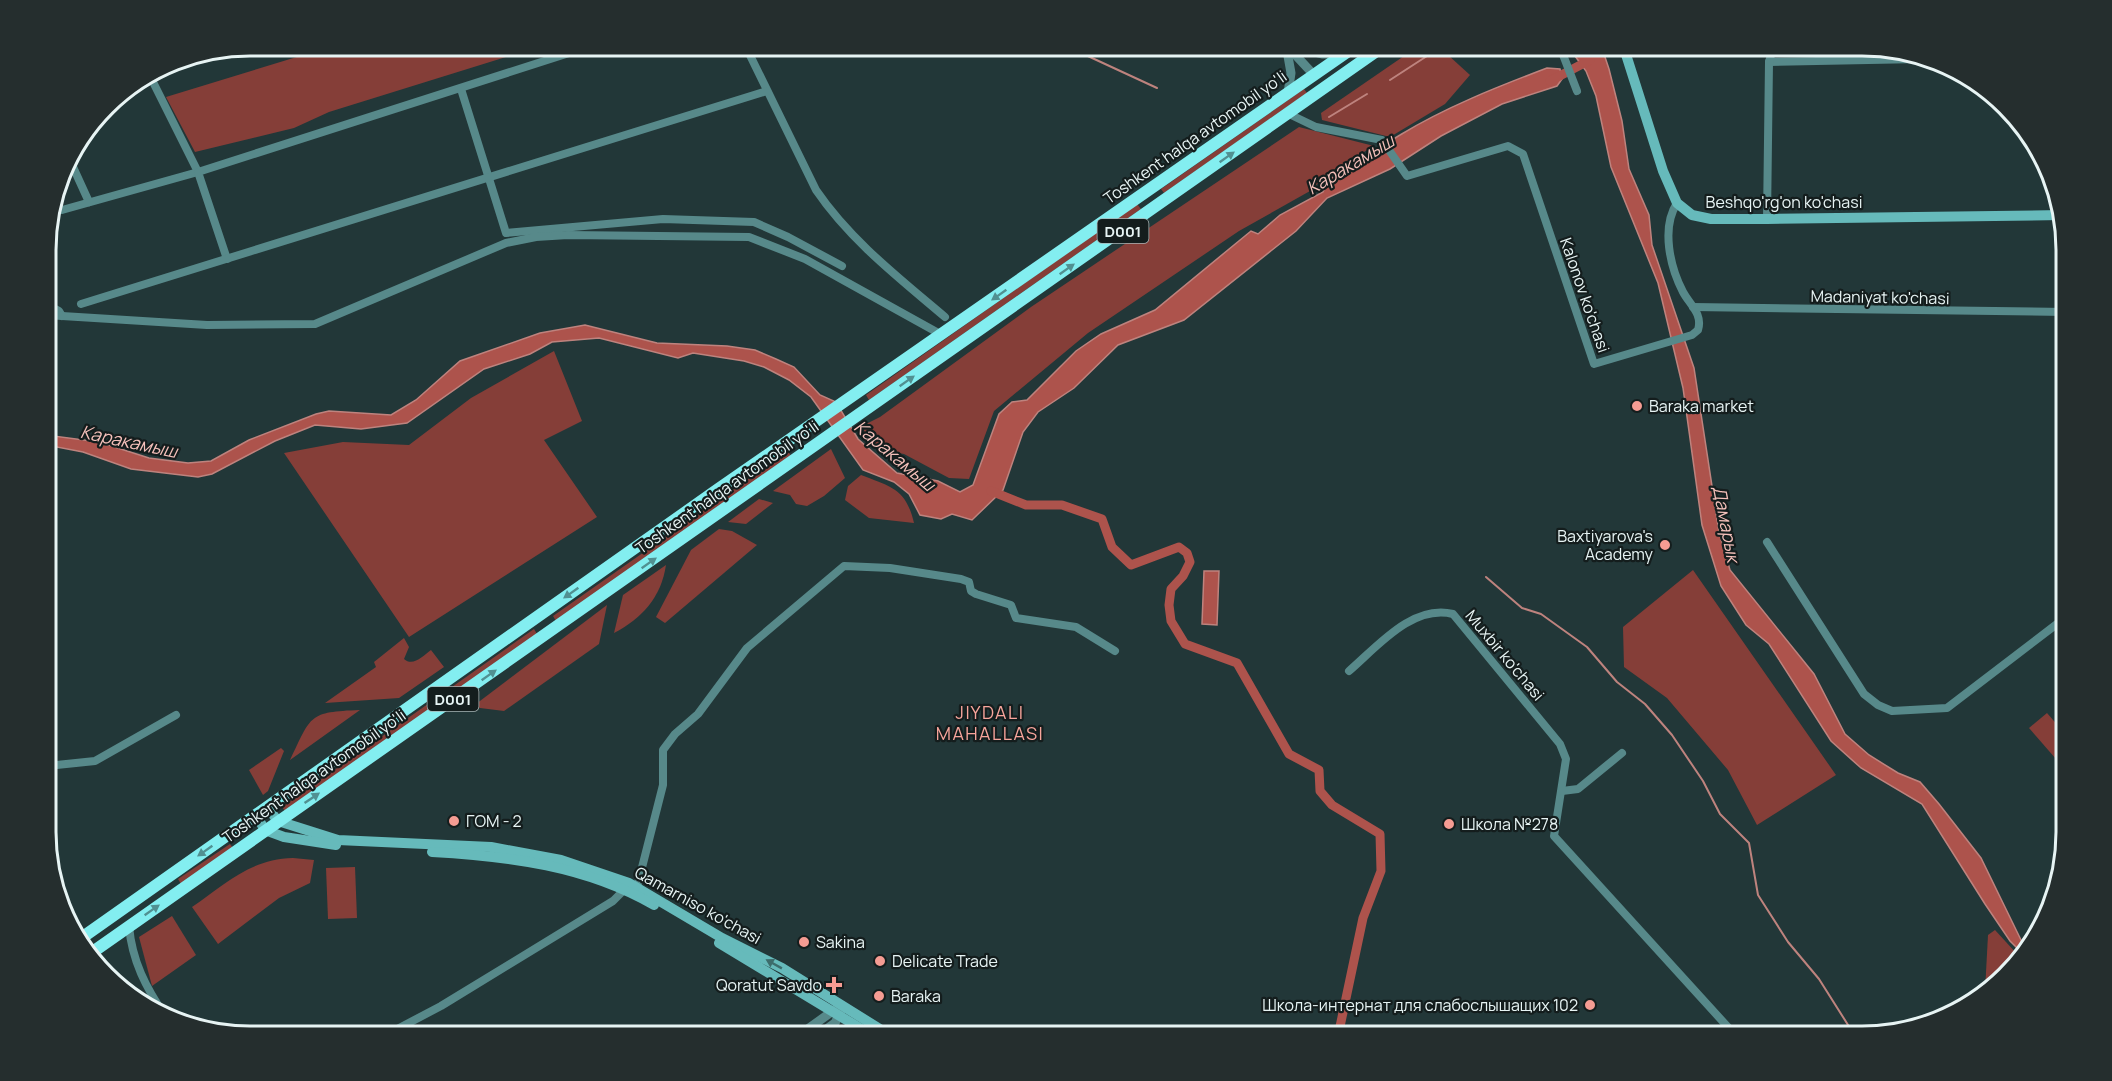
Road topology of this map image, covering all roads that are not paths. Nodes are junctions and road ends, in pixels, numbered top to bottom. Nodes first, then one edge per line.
1 (561, 56) edge
2 (751, 56) edge
3 (1288, 56) edge
4 (1296, 56) edge
5 (1340, 56) edge
6 (1369, 56) edge
7 (1563, 56) edge
8 (1626, 56) edge
9 (1771, 56) edge
10 (1900, 59) edge
11 (1769, 62) junction
12 (1314, 75) junction
13 (152, 81) edge
14 (1324, 88) junction
15 (461, 89) junction
16 (767, 91) junction
17 (1577, 91) dead end
18 (1288, 93) junction
19 (1289, 114) junction
20 (74, 168) edge
21 (198, 171) junction
22 (488, 178) junction
23 (1148, 190) junction
24 (90, 202) junction
25 (1677, 203) junction
26 (1159, 206) junction
27 (62, 210) tunnel mouth
28 (2053, 215) edge
29 (1767, 219) junction
30 (227, 259) junction
31 (842, 266) dead end
32 (81, 304) dead end
33 (1693, 307) junction
34 (56, 309) edge
35 (2056, 312) edge
36 (56, 316) edge
37 (62, 316) junction
38 (945, 317) dead end
39 (942, 335) junction
40 (1767, 542) dead end
41 (537, 617) junction
42 (2056, 625) edge
43 (549, 633) junction
44 (1115, 651) dead end
45 (1349, 671) dead end
46 (177, 715) dead end
47 (1622, 753) dead end
48 (56, 765) edge
49 (1562, 791) junction
50 (267, 807) junction
51 (256, 815) junction
52 (278, 821) junction
53 (265, 830) junction
54 (560, 864) junction
55 (165, 879) junction
56 (632, 889) junction
57 (176, 894) junction
58 (118, 912) junction
59 (129, 926) junction
60 (85, 934) edge
61 (96, 949) edge
62 (154, 999) edge
63 (838, 1011) junction
64 (1726, 1025) edge
65 (403, 1026) edge
66 (815, 1026) edge
67 (826, 1026) edge
68 (858, 1026) edge
69 (869, 1026) edge

1 - 15 street
2 - 16 street
3 - 18 street
4 - 12 street
5 - 12 highway, Toshkent halqa avtomobil yo'li / D001
6 - 14 highway, Toshkent halqa avtomobil yo'li / D001
7 - 17 street
8 - 25 main road
9 - 11 street
10 - 11 street
11 - 29 street
12 - 14 highway
12 - 18 highway, Toshkent halqa avtomobil yo'li / D001
13 - 21 street
14 - 19 highway, Toshkent halqa avtomobil yo'li / D001
15 - 21 street
15 - 22 street
16 - 22 street
16 - 38 street
18 - 23 highway, Toshkent halqa avtomobil yo'li / D001
26 -> 19 highway, Toshkent halqa avtomobil yo'li / D001
19 - 33 street, Kalonov ko'chasi
20 - 24 street
21 - 24 street
21 - 30 street
22 - 30 street
22 - 31 street
23 - 26 highway
23 -> 39 highway, Toshkent halqa avtomobil yo'li / D001
24 - 27 street
25 - 29 main road, Beshqo'rg'on ko'chasi
25 - 33 street, Kalonov ko'chasi
43 -> 26 highway, Toshkent halqa avtomobil yo'li / D001
28 - 29 main road, Beshqo'rg'on ko'chasi
30 - 32 street
33 - 35 street, Madaniyat ko'chasi
34 - 37 street
36 - 37 street
37 - 39 street
39 -> 41 highway, Toshkent halqa avtomobil yo'li / D001
40 - 42 street
41 - 43 highway
41 - 50 highway, Toshkent halqa avtomobil yo'li / D001
52 -> 43 highway, Toshkent halqa avtomobil yo'li / D001
44 - 56 street
45 - 49 street, Muxbir ko'chasi
46 - 48 street
47 - 49 street
49 - 64 street, Muxbir ko'chasi
50 - 51 highway, Toshkent halqa avtomobil yo'li / D001
50 - 52 main road
51 - 53 main road
51 -> 55 highway, Toshkent halqa avtomobil yo'li / D001
52 - 53 highway, Toshkent halqa avtomobil yo'li / D001
52 - 54 main road, Qamarniso ko'chasi
53 - 54 main road, Qamarniso ko'chasi
53 - 57 highway, Toshkent halqa avtomobil yo'li / D001
54 - 56 main road, Qamarniso ko'chasi
55 - 57 highway
55 - 58 highway, Toshkent halqa avtomobil yo'li / D001
56 - 63 main road, Qamarniso ko'chasi
56 - 65 street
59 -> 57 highway, Toshkent halqa avtomobil yo'li / D001
58 - 59 highway
58 - 60 highway, Toshkent halqa avtomobil yo'li / D001
59 - 61 highway, Toshkent halqa avtomobil yo'li / D001
59 - 62 street
63 - 66 street
63 - 67 street
63 - 68 main road, Qamarniso ko'chasi
63 - 69 main road, Qamarniso ko'chasi

